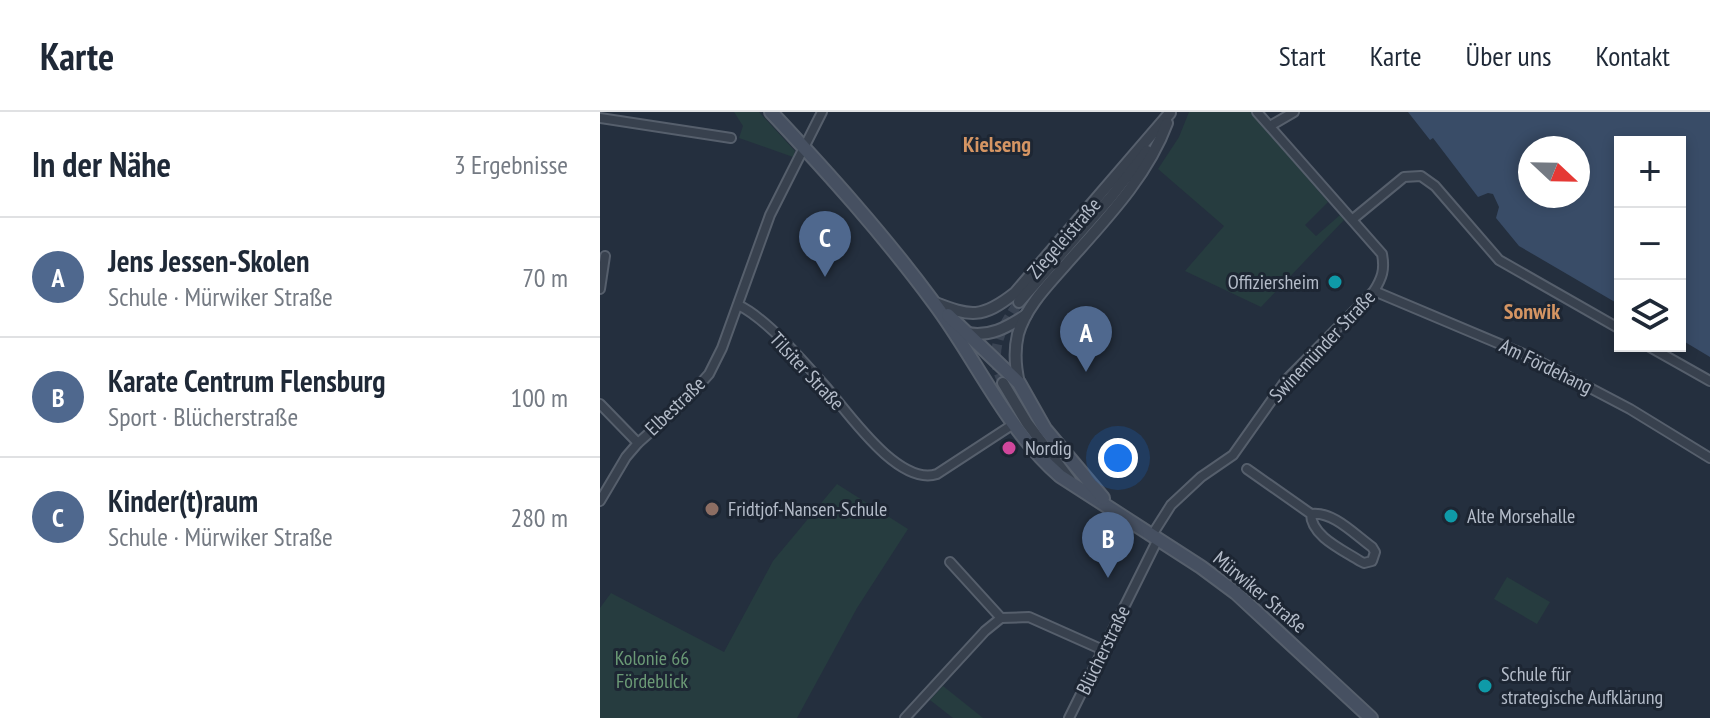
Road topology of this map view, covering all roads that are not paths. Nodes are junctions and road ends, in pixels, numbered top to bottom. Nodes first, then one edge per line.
1 (771, 112) edge
2 (822, 112) edge
3 (1257, 112) edge
4 (1294, 112) edge
5 (1170, 113) edge
6 (600, 118) edge
7 (1270, 126) junction
8 (731, 138) dead end
9 (804, 148) junction
10 (1353, 219) junction
11 (605, 256) dead end
12 (600, 289) edge
13 (1374, 291) junction
14 (933, 302) junction
15 (1019, 302) tunnel mouth
16 (738, 305) junction
17 (941, 313) junction
18 (1027, 314) junction
19 (1614, 326) edge
20 (967, 333) junction
21 (1659, 352) edge
22 (1710, 381) edge
23 (1003, 383) tunnel mouth
24 (1019, 383) junction
25 (600, 404) edge
26 (1015, 423) junction
27 (638, 443) junction
28 (1233, 455) junction
29 (1710, 458) edge
30 (1074, 485) junction
31 (600, 501) edge
32 (1113, 510) junction
33 (1311, 514) junction
34 (1155, 537) junction
35 (950, 562) dead end
36 (1001, 618) junction
37 (1103, 650) junction
38 (1071, 717) edge
39 (905, 718) edge
40 (1371, 718) edge

1 - 9 main road, Mürwiker Straße
2 - 9 street
3 - 7 street, Swinemünder Straße
4 - 7 street
5 - 14 street, Ziegeleistraße
5 - 15 street, Ziegeleistraße
5 - 18 street, Ziegeleistraße
6 - 8 street
7 - 10 street, Swinemünder Straße
9 - 14 main road, Mürwiker Straße
9 - 16 street
10 - 13 street, Swinemünder Straße
10 - 19 street
11 - 12 street
13 - 28 street, Swinemünder Straße
13 - 29 street, Am Fördehang
14 - 17 main road, Mürwiker Straße
14 - 20 main road, Mürwiker Straße
16 - 26 street, Tilsiter Straße
16 - 27 street, Elbestraße
17 - 20 street
17 - 26 main road, Mürwiker Straße
18 - 20 street, Ziegeleistraße
18 - 24 street, Ziegeleistraße
20 - 24 main road, Mürwiker Straße
21 - 22 street
23 - 30 street
24 - 32 main road, Mürwiker Straße
25 - 27 street
26 - 30 main road, Mürwiker Straße
27 - 31 street, Elbestraße
28 - 33 street
28 - 34 street, Swinemünder Straße
30 - 32 main road, Mürwiker Straße
32 - 34 main road, Mürwiker Straße
33 - 33 street
34 - 37 street, Blücherstraße
34 - 40 main road, Mürwiker Straße
35 - 36 street
36 - 37 street
36 - 39 street
37 - 38 street, Blücherstraße

